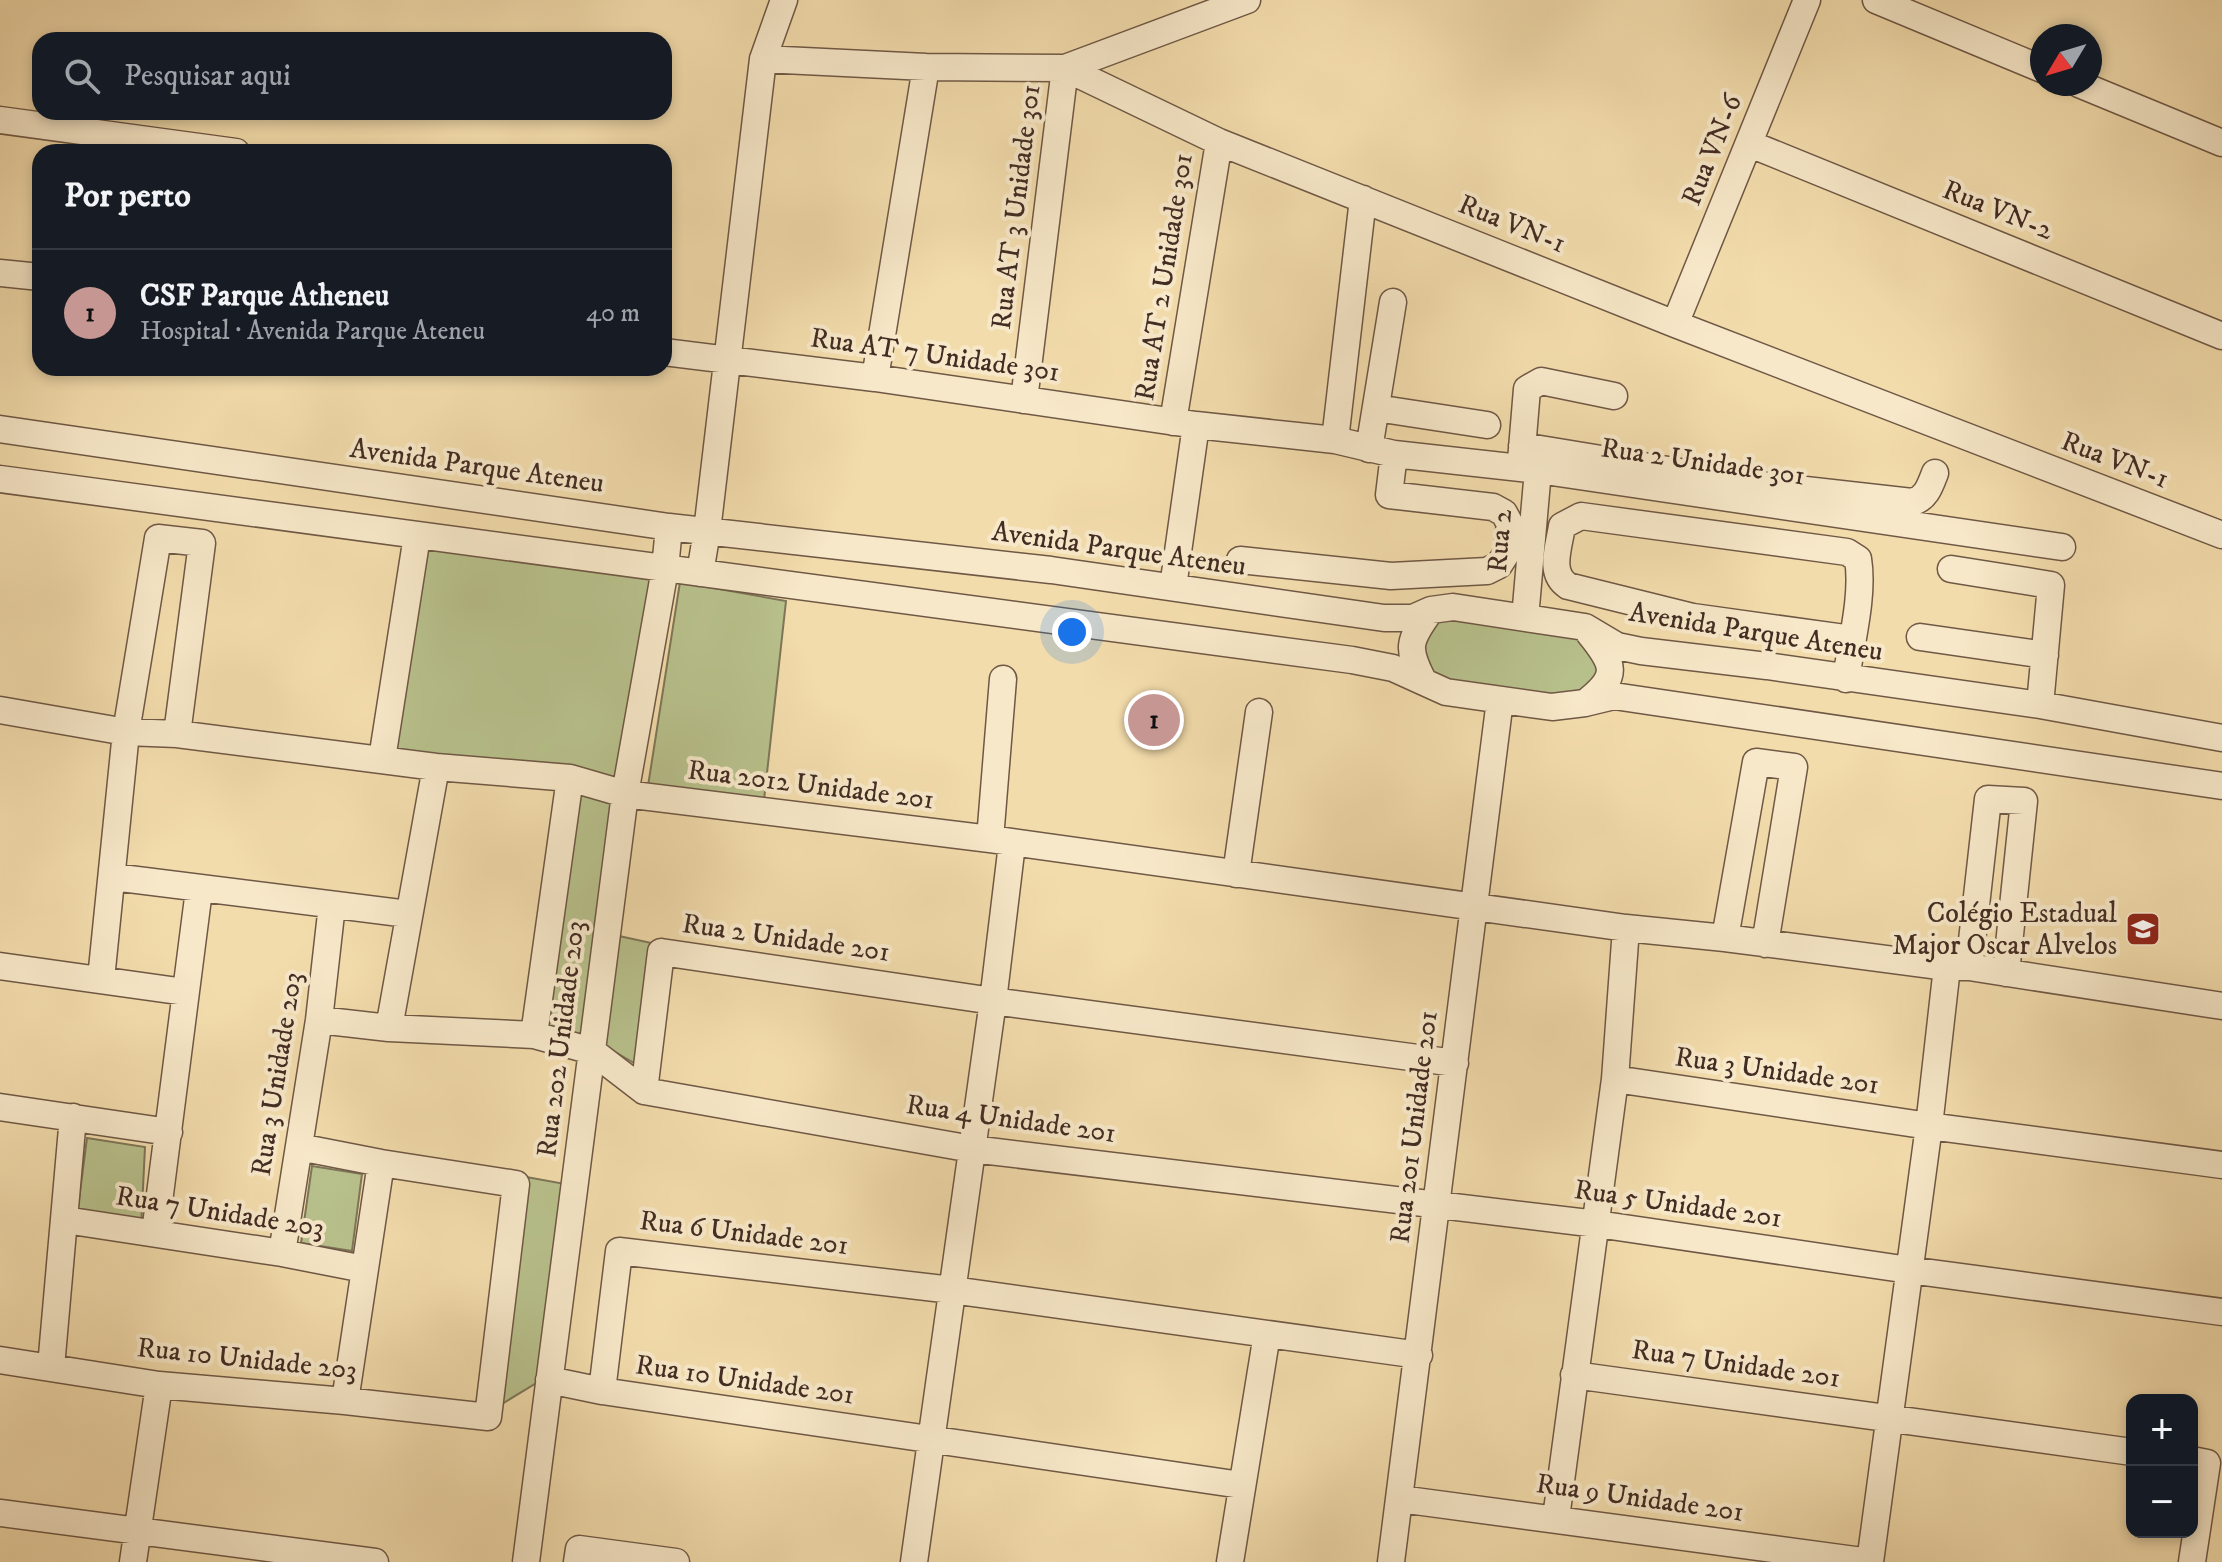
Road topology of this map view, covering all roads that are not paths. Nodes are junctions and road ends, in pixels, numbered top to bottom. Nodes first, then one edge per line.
1 (784, 0) edge
2 (1247, 0) edge
3 (1807, 0) edge
4 (1876, 0) edge
5 (763, 59) junction
6 (2030, 64) edge
7 (926, 67) junction
8 (1065, 68) junction
9 (2102, 93) edge
10 (0, 120) edge
11 (1219, 142) junction
12 (2222, 143) edge
13 (177, 144) edge
14 (1750, 144) junction
15 (1363, 199) junction
16 (0, 273) edge
17 (32, 276) edge
18 (1393, 302) dead end
19 (1675, 324) junction
20 (2222, 336) edge
21 (672, 353) edge
22 (727, 359) junction
23 (875, 378) junction
24 (1614, 396) dead end
25 (1024, 400) junction
26 (1376, 408) junction
27 (1184, 424) junction
28 (1487, 425) dead end
29 (0, 429) edge
30 (1335, 440) junction
31 (1382, 452) junction
32 (1527, 461) junction
33 (1935, 473) dead end
34 (0, 479) edge
35 (669, 527) junction
36 (707, 531) junction
37 (2222, 535) edge
38 (417, 536) junction
39 (2062, 547) dead end
40 (1240, 560) dead end
41 (665, 569) junction
42 (1951, 569) dead end
43 (700, 573) junction
44 (1173, 587) junction
45 (1431, 610) junction
46 (1525, 618) junction
47 (1585, 627) junction
48 (1920, 637) dead end
49 (1852, 639) junction
50 (2045, 655) junction
51 (1003, 679) dead end
52 (1846, 679) junction
53 (1424, 682) junction
54 (1500, 700) junction
55 (1585, 703) junction
56 (2040, 705) junction
57 (0, 710) edge
58 (1259, 712) dead end
59 (126, 732) junction
60 (177, 734) junction
61 (2222, 738) edge
62 (382, 759) junction
63 (436, 767) junction
64 (570, 778) junction
65 (2222, 786) edge
66 (625, 794) junction
67 (1001, 841) junction
68 (1236, 874) junction
69 (113, 877) junction
70 (199, 890) junction
71 (332, 905) junction
72 (1473, 905) junction
73 (408, 914) junction
74 (1626, 928) junction
75 (1725, 938) junction
76 (1765, 944) junction
77 (0, 966) edge
78 (1958, 967) junction
79 (2006, 973) junction
80 (101, 979) junction
81 (185, 992) junction
82 (993, 1001) junction
83 (2222, 1006) edge
84 (319, 1020) junction
85 (389, 1028) junction
86 (534, 1035) junction
87 (592, 1051) junction
88 (1455, 1063) junction
89 (1615, 1079) junction
90 (644, 1091) junction
91 (0, 1107) edge
92 (73, 1117) junction
93 (1929, 1126) junction
94 (169, 1132) junction
95 (299, 1147) junction
96 (972, 1149) junction
97 (381, 1163) junction
98 (2222, 1165) edge
99 (1437, 1204) junction
100 (65, 1220) junction
101 (1597, 1224) junction
102 (155, 1233) junction
103 (282, 1253) junction
104 (364, 1269) junction
105 (1909, 1270) junction
106 (952, 1290) junction
107 (2222, 1312) edge
108 (1267, 1334) junction
109 (1419, 1355) junction
110 (0, 1360) edge
111 (51, 1367) junction
112 (1574, 1375) junction
113 (549, 1380) junction
114 (159, 1385) junction
115 (602, 1391) junction
116 (345, 1401) junction
117 (1889, 1417) junction
118 (931, 1440) junction
119 (2126, 1451) edge
120 (2198, 1461) edge
121 (1241, 1485) junction
122 (1400, 1499) junction
123 (0, 1513) edge
124 (1556, 1518) junction
125 (137, 1531) junction
126 (133, 1562) edge
127 (375, 1562) edge
128 (526, 1562) edge
129 (577, 1562) edge
130 (676, 1562) edge
131 (914, 1562) edge
132 (1230, 1562) edge
133 (1391, 1562) edge
134 (1870, 1562) edge
135 (2192, 1562) edge

1 - 5 street
2 - 8 street
3 - 14 street, Rua VN-6
4 - 6 street
5 - 7 street, Rua VN-1
5 - 22 street
7 - 8 street, Rua VN-1
7 - 23 street
8 - 11 street, Rua VN-1
8 - 25 street, Rua AT 3 Unidade 301
9 - 12 street
10 - 13 street
11 - 15 street, Rua VN-1
11 - 27 street, Rua AT 2 Unidade 301
14 - 19 street, Rua VN-6
14 - 20 street, Rua VN-2
15 - 19 street, Rua VN-1
15 - 30 street
16 - 17 street
18 - 26 street
19 - 37 street, Rua VN-1
21 - 22 street, Rua AT 7 Unidade 301
22 - 23 street, Rua AT 7 Unidade 301
22 - 36 street
23 - 25 street, Rua AT 7 Unidade 301
24 - 32 street, Rua 2
25 - 27 street, Rua AT 7 Unidade 301
26 - 28 street
26 - 31 street
27 - 30 street, Rua AT 7 Unidade 301
27 - 44 street
29 - 35 street, Avenida Parque Ateneu
30 - 31 street, Rua 2 Unidade 301
31 - 32 street, Rua 2 Unidade 301
31 - 40 street
32 - 33 street
32 - 39 street, Rua 2 Unidade 301
32 - 46 street, Rua 2
34 - 38 street
35 - 36 street, Avenida Parque Ateneu
35 - 41 street, Rua 202 Unidade 203
36 - 43 street
36 - 44 street, Avenida Parque Ateneu
38 - 41 street
38 - 62 street
41 - 43 street
41 - 66 street, Rua 202 Unidade 203
42 - 50 street
43 - 53 street
44 - 45 street, Avenida Parque Ateneu
45 - 46 street, Avenida Parque Ateneu
45 - 53 street
46 - 47 street, Avenida Parque Ateneu
47 - 52 street, Avenida Parque Ateneu
47 - 55 street
48 - 50 street
49 - 49 street
49 - 52 street
50 - 56 street
51 - 67 street
52 - 56 street, Avenida Parque Ateneu
53 - 54 street
54 - 55 street
54 - 72 street, Rua 201 Unidade 201
55 - 65 street
56 - 61 street, Avenida Parque Ateneu
57 - 59 street, Rua 2012 Unidade 201
58 - 68 street
59 - 60 street, Rua 2012 Unidade 201
59 - 60 street
59 - 69 street
60 - 62 street, Rua 2012 Unidade 201
62 - 63 street, Rua 2012 Unidade 201
63 - 64 street, Rua 2012 Unidade 201
63 - 73 street
64 - 66 street, Rua 2012 Unidade 201
64 - 86 street
66 - 67 street, Rua 2012 Unidade 201
66 - 87 street, Rua 202 Unidade 203
67 - 68 street, Rua 2012 Unidade 201
67 - 82 street
68 - 72 street, Rua 2012 Unidade 201
69 - 70 street
69 - 80 street
70 - 71 street
70 - 81 street
71 - 73 street
71 - 84 street, Rua 3 Unidade 203
72 - 74 street, Rua 2012 Unidade 201
72 - 88 street, Rua 201 Unidade 201
73 - 85 street
74 - 75 street, Rua 2012 Unidade 201
74 - 89 street
75 - 76 street, Rua 2012 Unidade 201
75 - 76 street
76 - 78 street, Rua 2012 Unidade 201
77 - 80 street
78 - 79 street, Rua 2012 Unidade 201
78 - 79 street
78 - 93 street
79 - 83 street, Rua 2012 Unidade 201
80 - 81 street
81 - 94 street
82 - 88 street, Rua 2 Unidade 201
82 - 90 street, Rua 2 Unidade 201
82 - 96 street
84 - 85 street, Rua 202 Unidade 203
84 - 95 street, Rua 3 Unidade 203
85 - 86 street, Rua 202 Unidade 203
86 - 87 street, Rua 202 Unidade 203
87 - 90 street, Rua 4 Unidade 201
87 - 113 street, Rua 202 Unidade 203
88 - 99 street, Rua 201 Unidade 201
89 - 93 street, Rua 3 Unidade 201
89 - 101 street
90 - 96 street, Rua 4 Unidade 201
91 - 92 street
92 - 94 street
92 - 100 street
93 - 98 street, Rua 3 Unidade 201
93 - 105 street
94 - 102 street
95 - 97 street
95 - 103 street, Rua 3 Unidade 203
96 - 99 street, Rua 4 Unidade 201
96 - 106 street
97 - 104 street
97 - 116 street, Rua 10 Unidade 203
99 - 101 street, Rua 5 Unidade 201
99 - 109 street, Rua 201 Unidade 201
100 - 102 street, Rua 7 Unidade 203
100 - 111 street
101 - 105 street, Rua 5 Unidade 201
101 - 112 street
102 - 103 street, Rua 7 Unidade 203
103 - 104 street, Rua 7 Unidade 203
104 - 116 street
105 - 107 street, Rua 5 Unidade 201
105 - 117 street
106 - 108 street, Rua 6 Unidade 201
106 - 115 street, Rua 6 Unidade 201
106 - 118 street
108 - 109 street, Rua 6 Unidade 201
108 - 121 street
109 - 122 street, Rua 201 Unidade 201
110 - 111 street, Rua 10 Unidade 203
111 - 114 street, Rua 10 Unidade 203
112 - 117 street, Rua 7 Unidade 201
112 - 124 street
113 - 115 street, Rua 10 Unidade 201
113 - 128 street, Rua 202 Unidade 203
114 - 116 street, Rua 10 Unidade 203
114 - 125 street
115 - 118 street, Rua 10 Unidade 201
117 - 119 street, Rua 7 Unidade 201
117 - 134 street, Rua 9 Unidade 201
118 - 121 street, Rua 10 Unidade 201
118 - 131 street
120 - 135 street
121 - 132 street
122 - 124 street, Rua 9 Unidade 201
122 - 133 street, Rua 201 Unidade 201
123 - 125 street
124 - 134 street, Rua 9 Unidade 201
125 - 126 street
125 - 127 street
129 - 130 street

